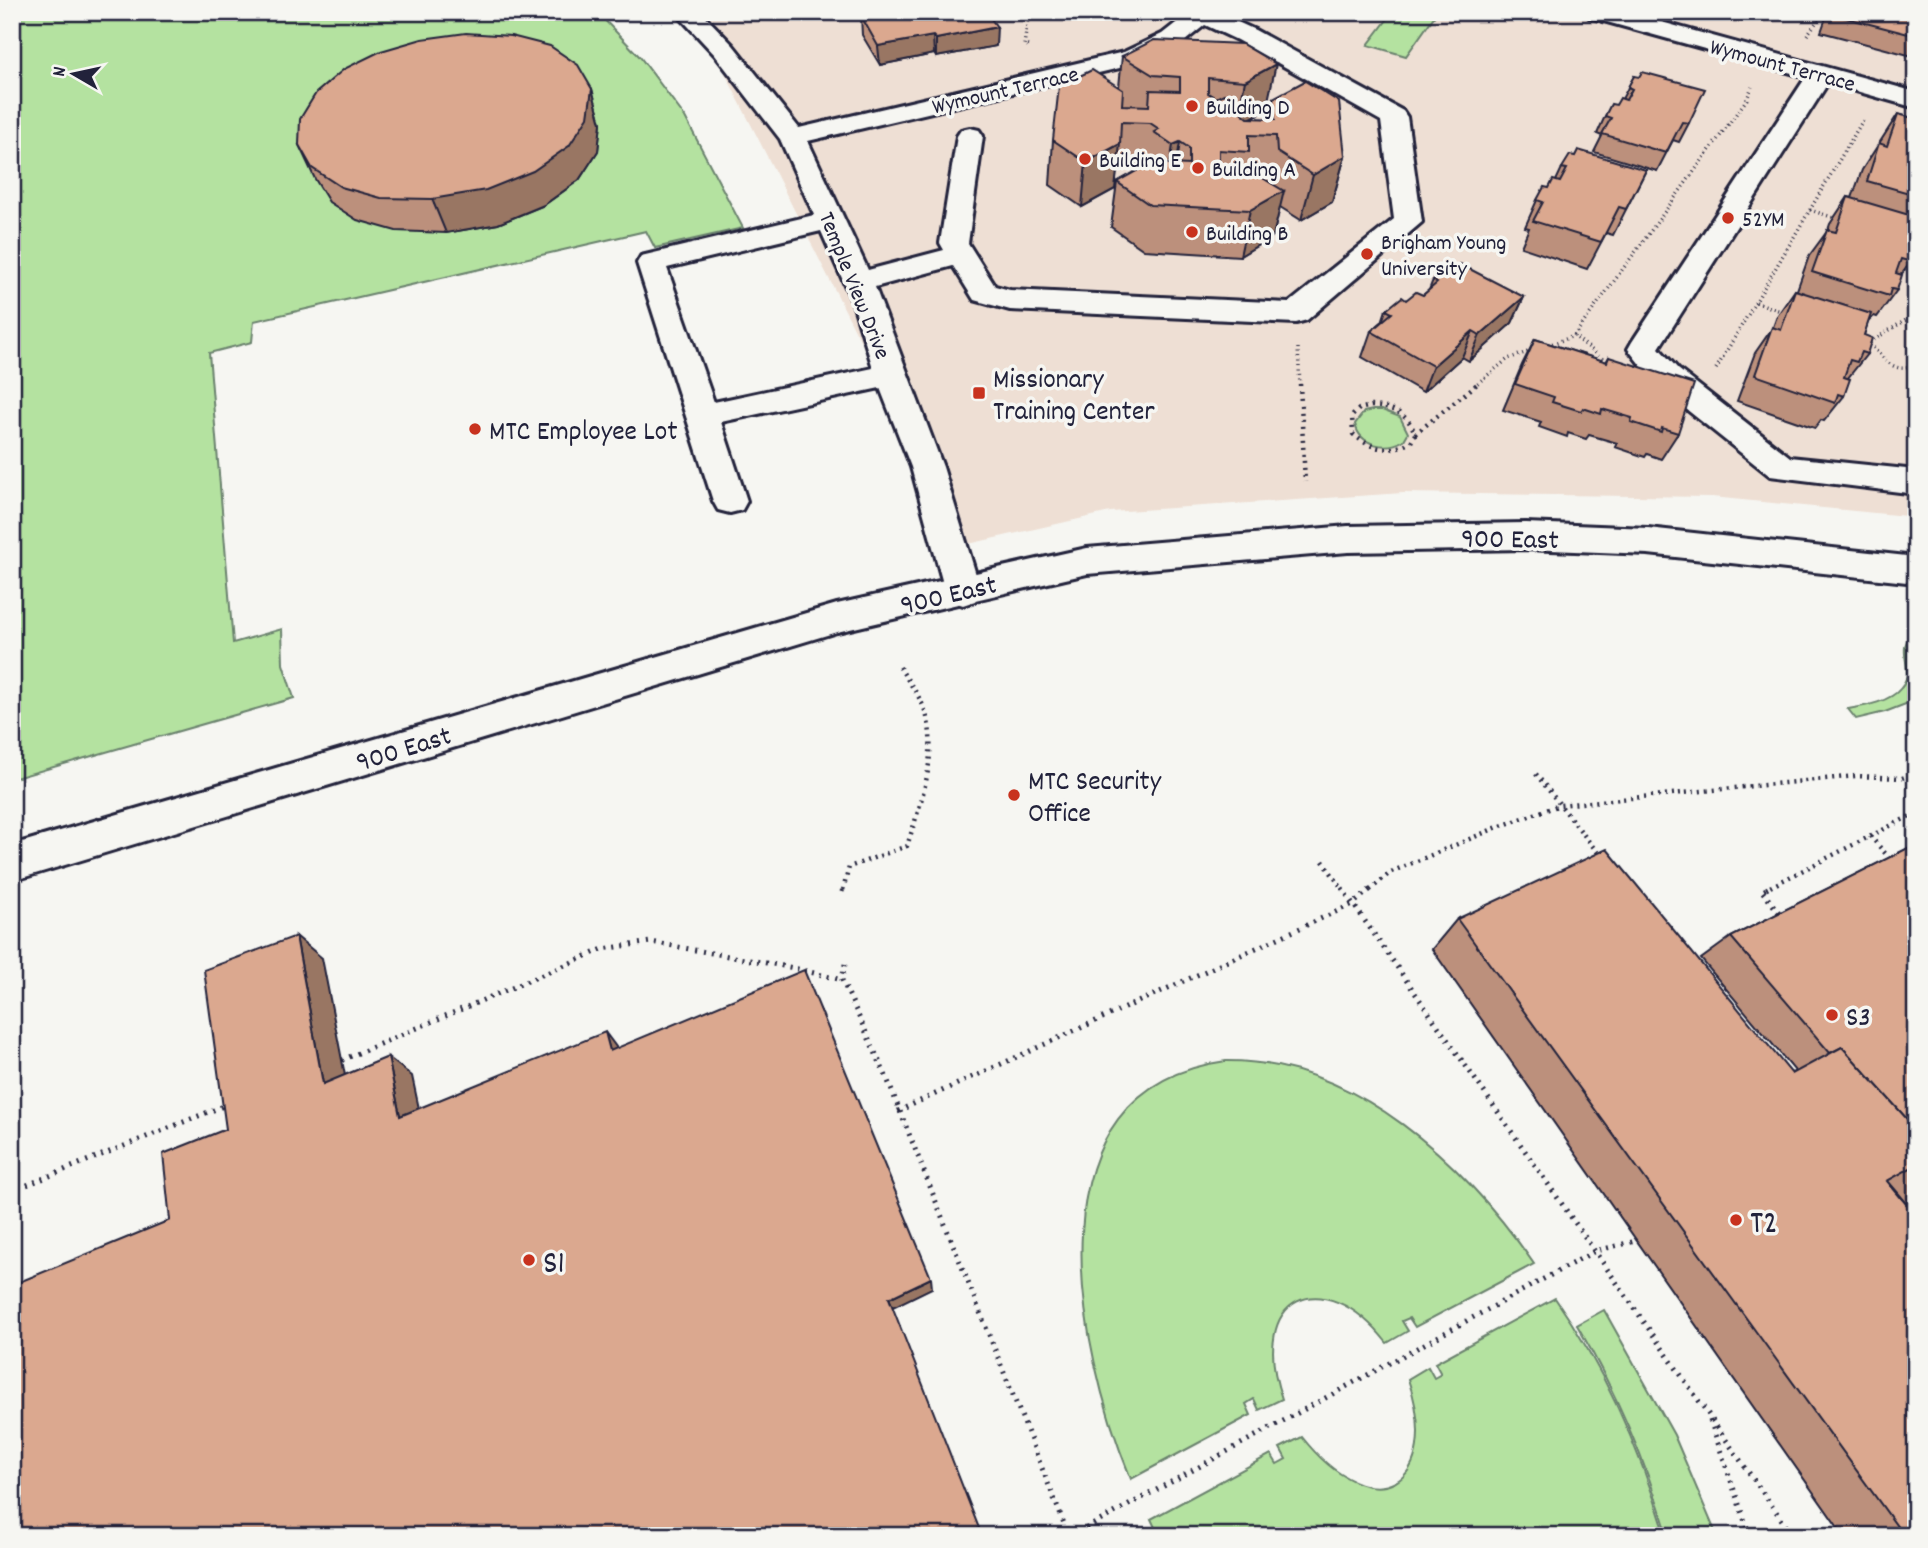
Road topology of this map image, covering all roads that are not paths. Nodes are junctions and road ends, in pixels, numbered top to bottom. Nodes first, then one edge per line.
1 (687, 12) edge
2 (1607, 13) edge
3 (1203, 14) edge
4 (1822, 74) junction
5 (1916, 100) edge
6 (970, 136) dead end
7 (793, 137) junction
8 (831, 220) junction
9 (961, 255) junction
10 (859, 282) junction
11 (891, 375) junction
12 (703, 415) junction
13 (1916, 481) edge
14 (730, 500) dead end
15 (1916, 570) edge
16 (963, 591) junction
17 (12, 863) edge

1 - 7 street, Temple View Drive
2 - 4 street, Wymount Terrace
3 - 7 street, Wymount Terrace
3 - 9 street
4 - 5 street, Wymount Terrace
4 - 13 street
6 - 9 street
7 - 8 street, Temple View Drive
8 - 10 street, Temple View Drive
8 - 12 street
9 - 10 street
10 - 11 street, Temple View Drive
11 - 12 street
11 - 16 street, Temple View Drive
12 - 14 street
15 - 16 street, 900 East
16 - 17 street, 900 East

